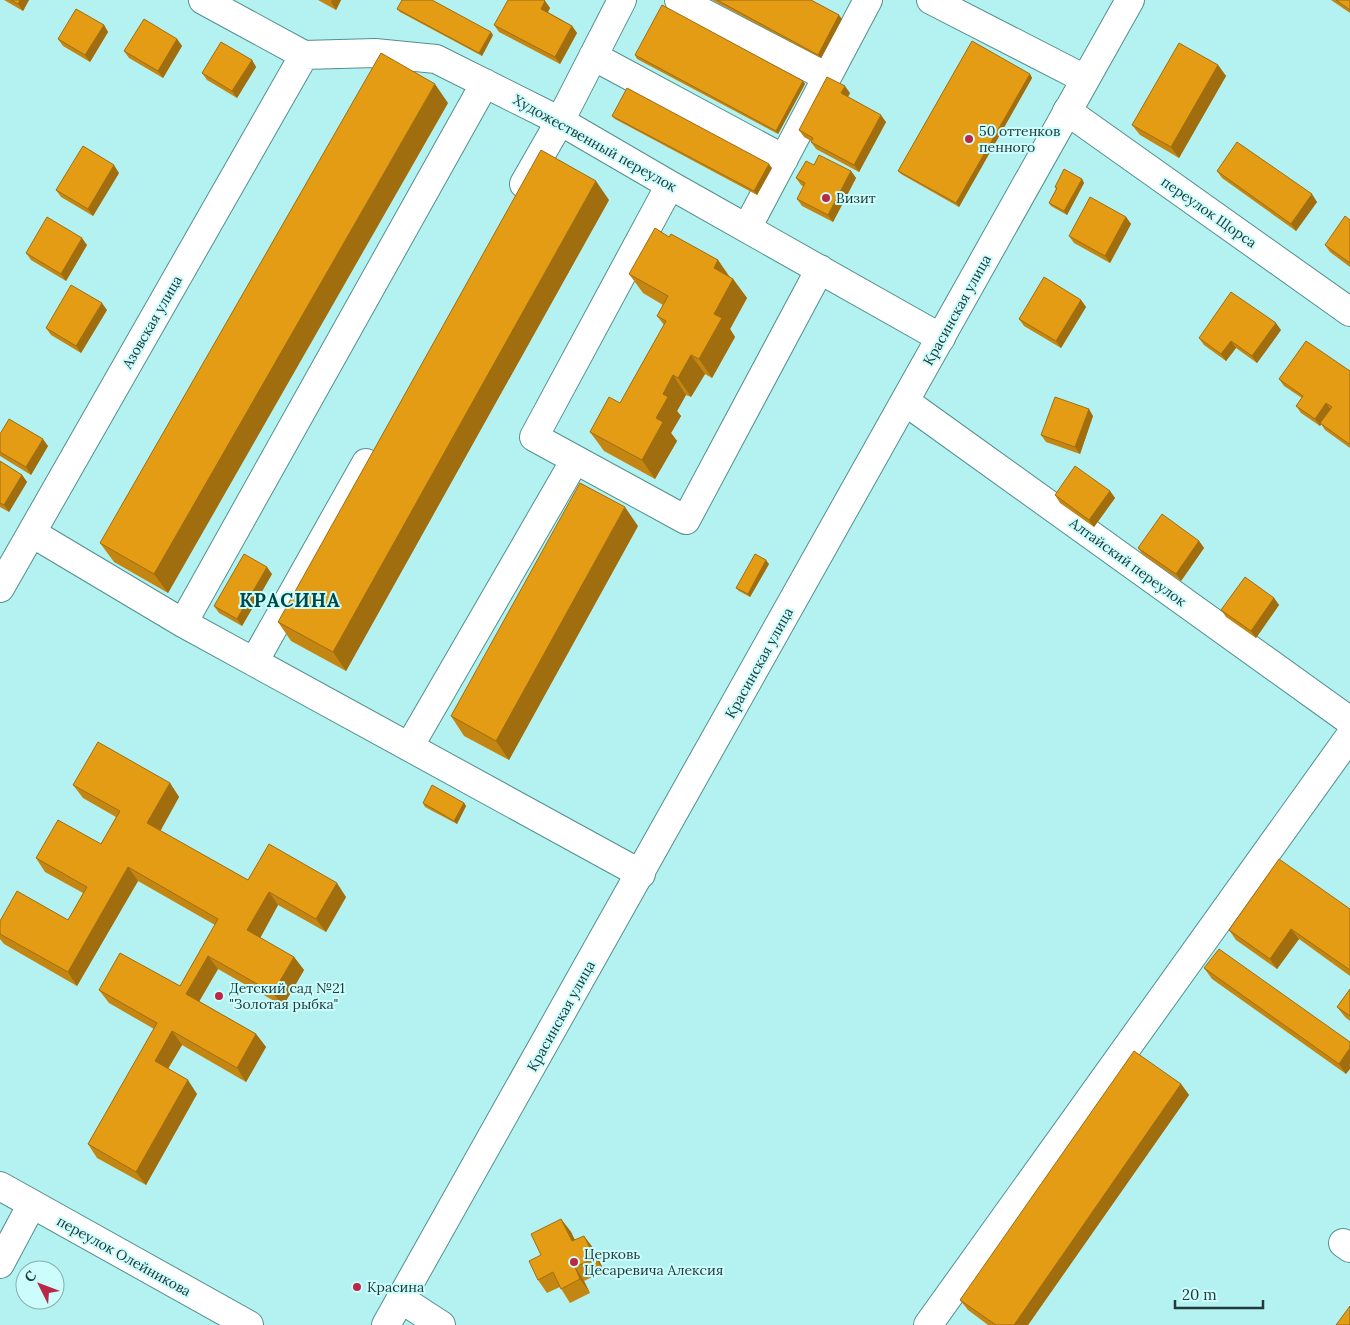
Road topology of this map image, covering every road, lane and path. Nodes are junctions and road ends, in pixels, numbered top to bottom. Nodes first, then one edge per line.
1 (203, 0) edge
2 (622, 0) edge
3 (679, 0) edge
4 (868, 0) edge
5 (931, 0) edge
6 (1130, 0) edge
7 (304, 55) junction
8 (593, 56) junction
9 (827, 77) junction
10 (1085, 79) junction
11 (485, 84) junction
12 (1067, 111) junction
13 (560, 120) junction
14 (784, 159) junction
15 (670, 185) junction
16 (512, 206) edge
17 (747, 228) junction
18 (820, 269) junction
19 (1350, 312) edge
20 (941, 338) junction
21 (906, 402) junction
22 (380, 439) edge
23 (575, 460) junction
24 (32, 533) junction
25 (0, 588) edge
26 (183, 623) junction
27 (254, 662) junction
28 (1350, 721) edge
29 (1350, 736) edge
30 (409, 748) junction
31 (641, 874) junction
32 (0, 1186) edge
33 (32, 1204) junction
34 (0, 1264) edge
35 (401, 1299) junction
36 (249, 1325) edge
37 (386, 1325) edge
38 (441, 1325) edge
39 (928, 1325) edge

1 - 7 street
2 - 8 street
3 - 9 street
4 - 9 street
5 - 10 street
6 - 10 street, Красинская улица
7 - 11 street, Художественный переулок
7 - 24 street, Азовская улица
8 - 13 street
8 - 14 street
9 - 14 street
10 - 12 street, Красинская улица
11 - 13 street, Художественный переулок
11 - 26 street
12 - 19 street, переулок Щорса
12 - 20 street, Красинская улица
13 - 15 street, Художественный переулок
13 - 16 street
14 - 17 street
15 - 17 street, Художественный переулок
15 - 23 street
17 - 18 street, Художественный переулок
18 - 20 street, Художественный переулок
18 - 23 street
20 - 21 street, Красинская улица
21 - 28 street, Алтайский переулок
21 - 31 street, Красинская улица
22 - 27 street
23 - 30 street
24 - 25 street, Азовская улица
24 - 26 street
26 - 27 street
27 - 30 street
29 - 39 street
30 - 31 street
31 - 35 street, Красинская улица
32 - 33 street, переулок Олейникова
33 - 34 street
33 - 36 street, переулок Олейникова
35 - 37 street, Красинская улица
35 - 38 street

